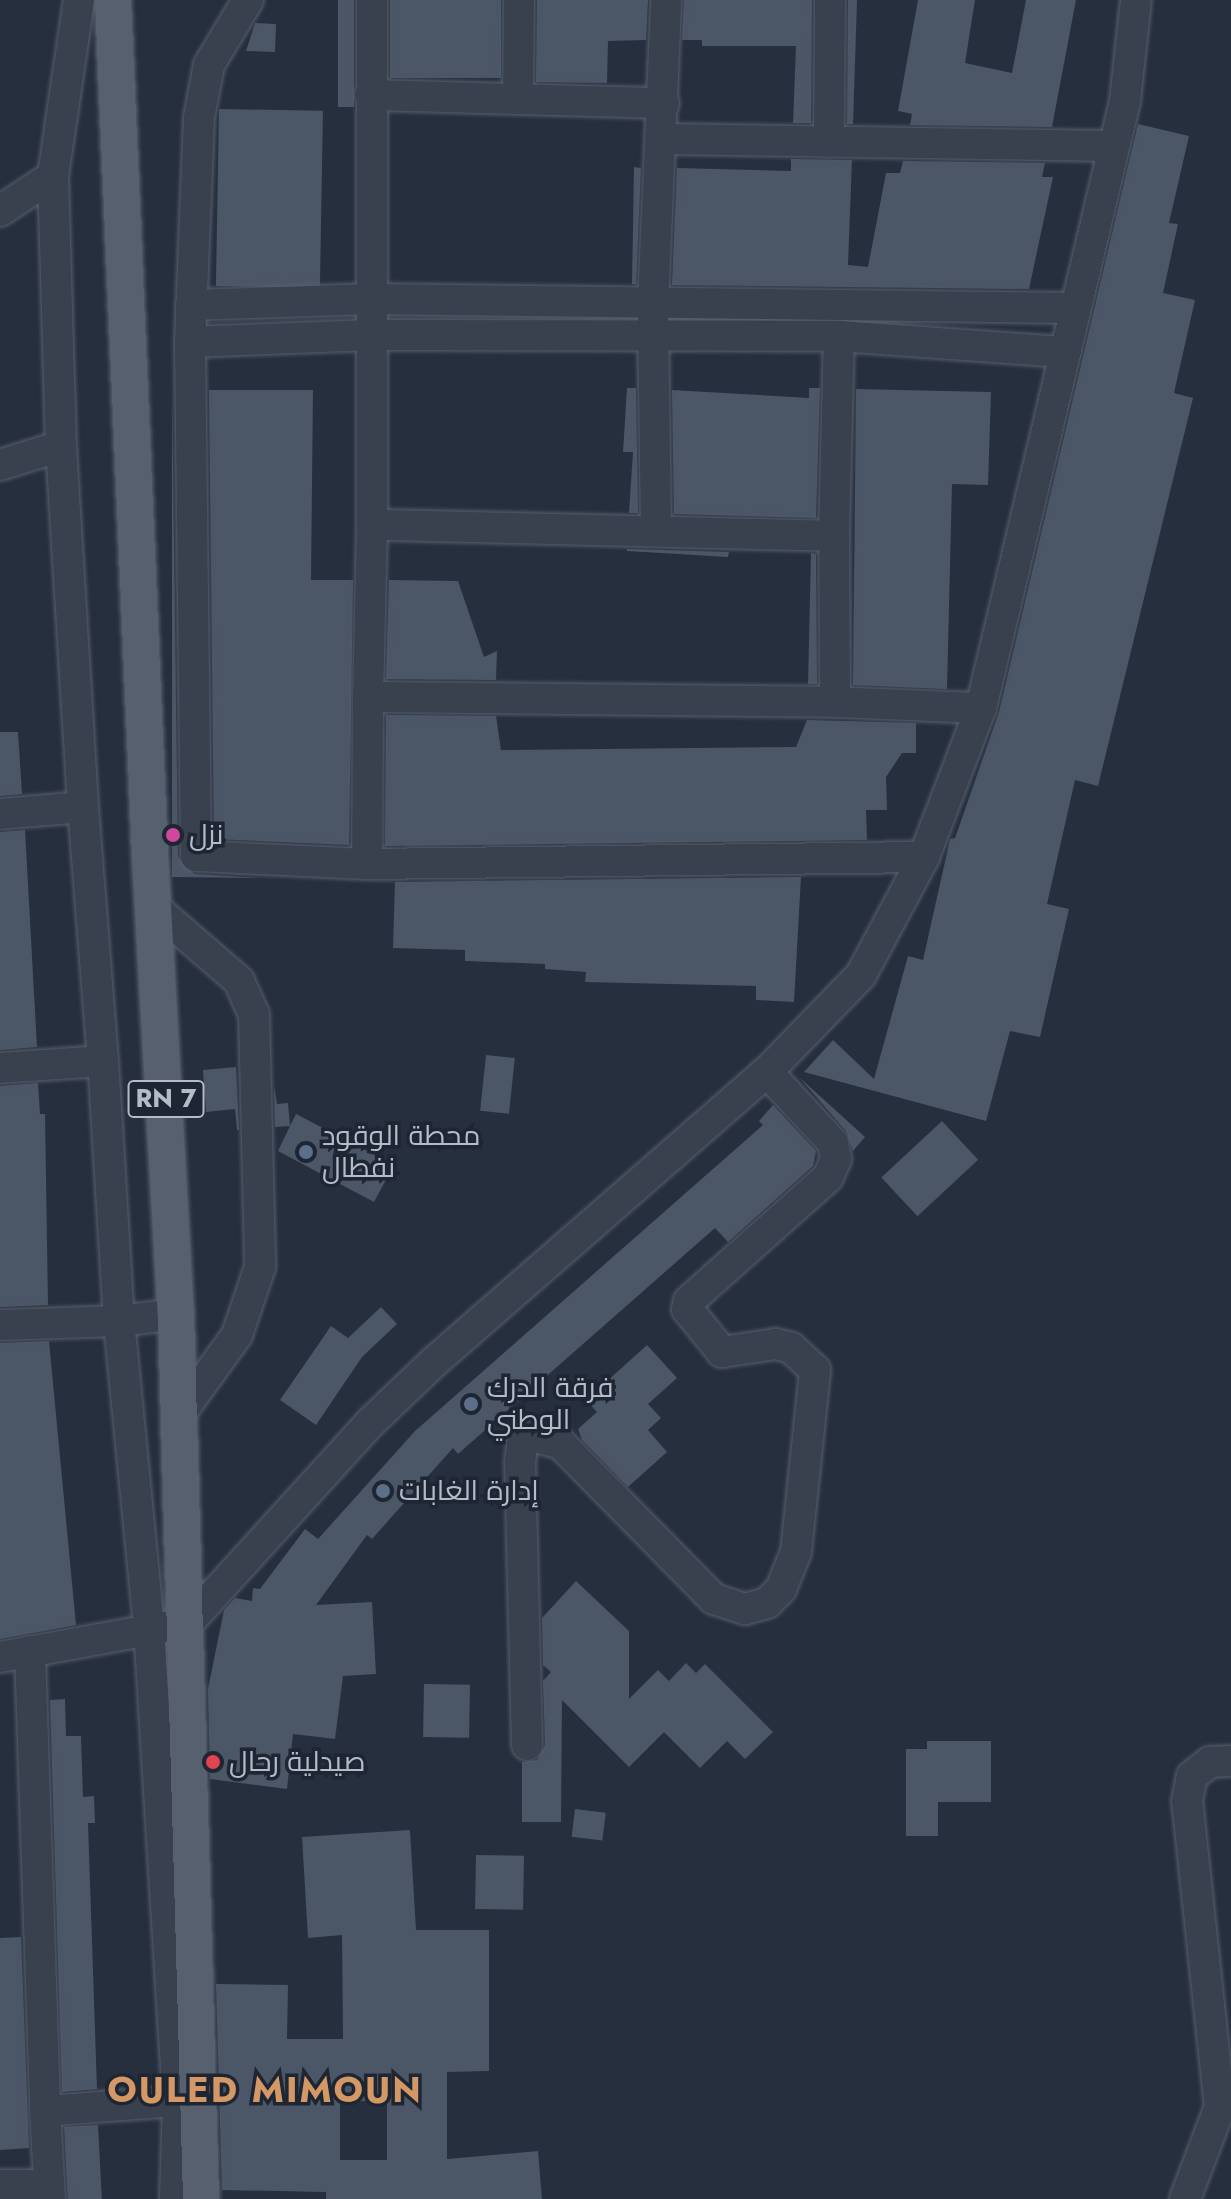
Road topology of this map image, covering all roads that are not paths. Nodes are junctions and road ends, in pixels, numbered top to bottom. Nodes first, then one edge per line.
1 (79, 0) edge
2 (113, 0) edge
3 (248, 0) edge
4 (372, 0) edge
5 (519, 0) edge
6 (666, 0) edge
7 (830, 0) edge
8 (1136, 0) edge
9 (370, 95) junction
10 (518, 98) junction
11 (664, 103) junction
12 (663, 139) junction
13 (829, 142) junction
14 (1114, 146) junction
15 (53, 176) junction
16 (0, 211) edge
17 (371, 299) junction
18 (653, 303) junction
19 (191, 305) junction
20 (1073, 308) junction
21 (372, 335) junction
22 (652, 336) junction
23 (839, 336) junction
24 (190, 342) junction
25 (1062, 352) junction
26 (61, 446) junction
27 (0, 465) edge
28 (372, 525) junction
29 (656, 531) junction
30 (834, 536) junction
31 (368, 697) junction
32 (835, 702) junction
33 (981, 708) junction
34 (83, 807) junction
35 (0, 814) edge
36 (150, 854) junction
37 (196, 856) junction
38 (924, 857) junction
39 (367, 864) junction
40 (156, 909) junction
41 (103, 1061) junction
42 (0, 1068) edge
43 (767, 1072) junction
44 (176, 1314) junction
45 (119, 1321) junction
46 (0, 1325) edge
47 (180, 1414) junction
48 (188, 1623) junction
49 (149, 1627) junction
50 (30, 1651) junction
51 (0, 1657) edge
52 (527, 1745) dead end
53 (1231, 1761) edge
54 (1231, 2078) edge
55 (178, 2101) junction
56 (1220, 2108) junction
57 (45, 2111) junction
58 (0, 2185) edge
59 (50, 2192) edge
60 (175, 2199) edge
61 (201, 2199) edge
62 (1185, 2199) edge

1 - 15 street
2 - 36 main road, RN 7
3 - 19 street
4 - 9 street
5 - 10 street
6 - 11 street
7 - 13 street
8 - 14 street
9 - 10 street
9 - 17 street
10 - 11 street
11 - 12 street
12 - 13 street
12 - 18 street
13 - 14 street
14 - 20 street
15 - 16 street
15 - 26 street
17 - 18 street
17 - 19 street
17 - 21 street
18 - 20 street
18 - 22 street
19 - 24 street
20 - 25 street
21 - 22 street
21 - 24 street
21 - 28 street
22 - 23 street
22 - 29 street
23 - 25 street
23 - 30 street
24 - 37 street
25 - 33 street
26 - 27 street
26 - 34 street
28 - 29 street
28 - 31 street
29 - 30 street
30 - 32 street
31 - 32 street
31 - 39 street
32 - 33 street
33 - 38 street
34 - 35 street
34 - 41 street
36 - 37 street
36 - 40 main road, RN 7
37 - 39 street
38 - 39 street
38 - 43 street
40 - 44 main road, RN 7
40 - 47 street
41 - 42 street
41 - 45 street
43 - 48 street
43 - 52 street
44 - 45 street
44 - 47 main road, RN 7
45 - 46 street
45 - 49 street
47 - 48 main road, RN 7
48 - 49 street
48 - 61 main road, RN 7
49 - 50 street
49 - 55 street
50 - 51 street
50 - 57 street
53 - 56 street
54 - 56 street
55 - 57 street
55 - 60 street
56 - 62 street
57 - 59 street
58 - 59 street

